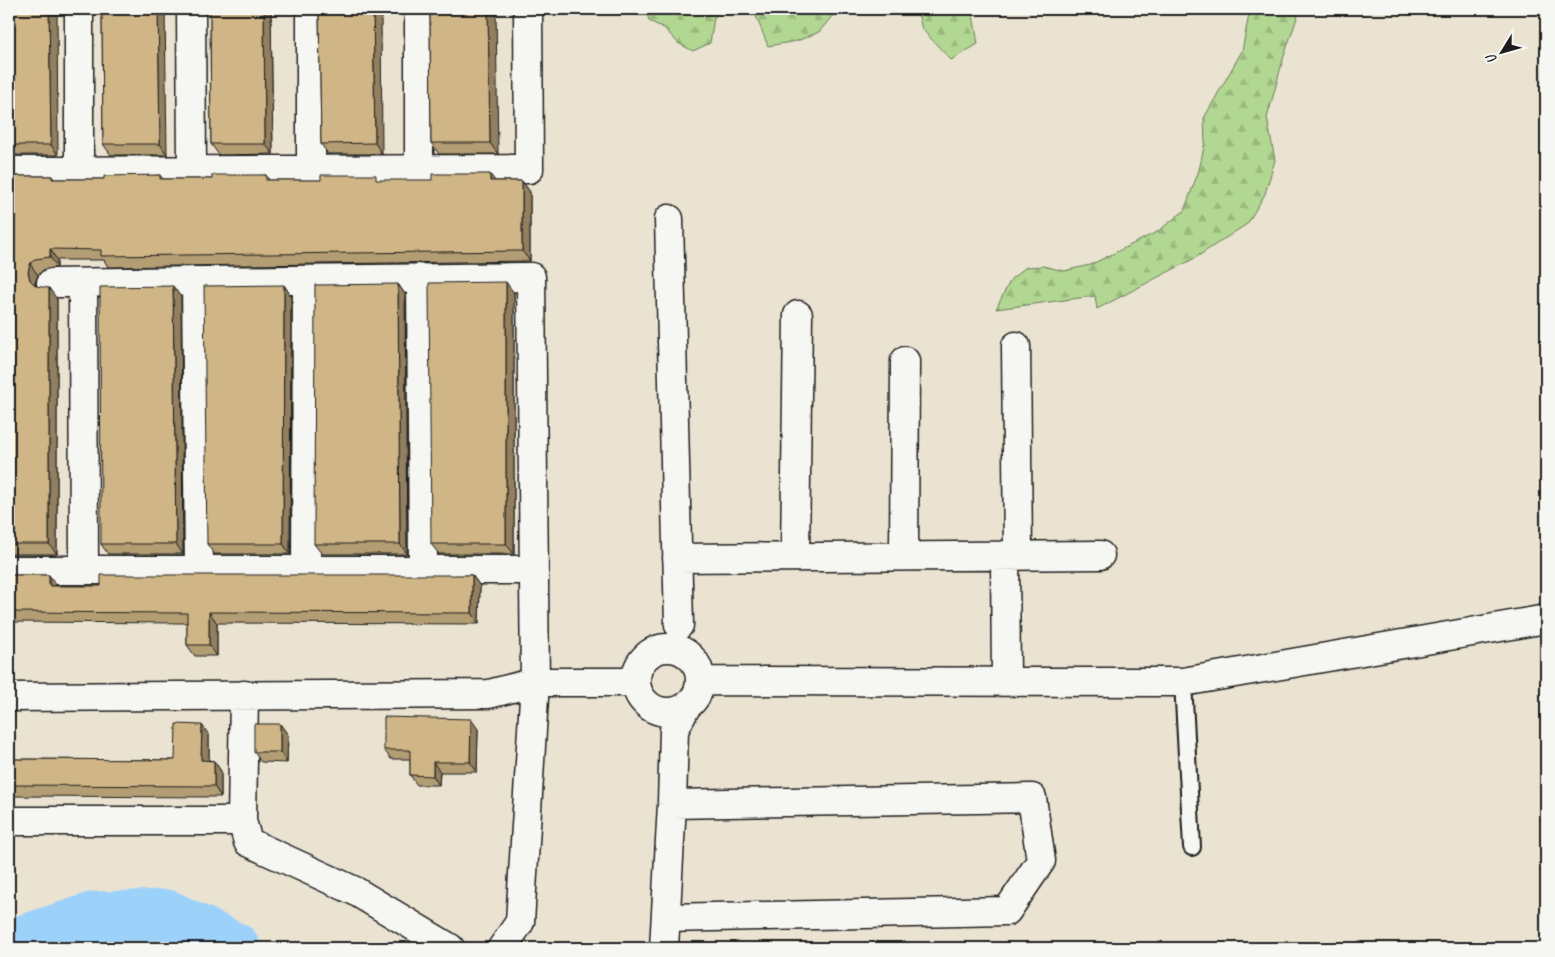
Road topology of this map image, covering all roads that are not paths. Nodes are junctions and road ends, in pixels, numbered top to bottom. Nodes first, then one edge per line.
1 (79, 9) edge
2 (191, 9) edge
3 (311, 9) edge
4 (419, 9) edge
5 (528, 9) edge
6 (311, 170) junction
7 (420, 170) junction
8 (9, 171) edge
9 (80, 171) junction
10 (192, 171) junction
11 (669, 219) dead end
12 (420, 278) junction
13 (307, 280) junction
14 (196, 281) junction
15 (52, 283) dead end
16 (83, 283) junction
17 (798, 315) dead end
18 (1016, 346) dead end
19 (905, 361) dead end
20 (1012, 555) junction
21 (1100, 555) dead end
22 (904, 556) junction
23 (795, 557) junction
24 (677, 558) junction
25 (9, 570) edge
26 (84, 570) junction
27 (199, 570) junction
28 (306, 570) junction
29 (423, 570) junction
30 (534, 570) junction
31 (1546, 619) edge
32 (679, 625) dead end
33 (1006, 680) junction
34 (701, 681) junction
35 (535, 682) junction
36 (635, 682) junction
37 (1183, 682) junction
38 (244, 695) junction
39 (9, 697) edge
40 (685, 709) junction
41 (672, 804) junction
42 (9, 821) edge
43 (242, 821) junction
44 (1192, 847) dead end
45 (666, 918) junction
46 (450, 948) edge
47 (502, 948) edge
48 (664, 948) edge

1 - 9 street
2 - 10 street
3 - 6 street
4 - 7 street
5 - 7 street
6 - 7 street
6 - 10 street
8 - 9 street
9 - 10 street
11 - 24 street
12 - 13 street
12 - 29 street
12 - 30 street
13 - 14 street
13 - 28 street
14 - 16 street
14 - 27 street
15 - 16 street
16 - 26 street
17 - 23 street
18 - 20 street
19 - 22 street
20 - 21 street
20 - 22 street
20 - 33 street
22 - 23 street
23 - 24 street
24 - 32 street
25 - 26 street
26 - 27 street
27 - 28 street
28 - 29 street
29 - 30 street
30 - 35 street
31 - 37 street
33 - 34 street
33 - 37 street
34 - 36 street
34 - 40 street
35 - 36 street
35 - 38 street
35 - 47 street
36 - 40 street
37 - 44 lane
38 - 39 street
38 - 43 street
40 - 41 street
41 - 45 street
41 - 45 street
42 - 43 street
43 - 46 street
45 - 48 street

